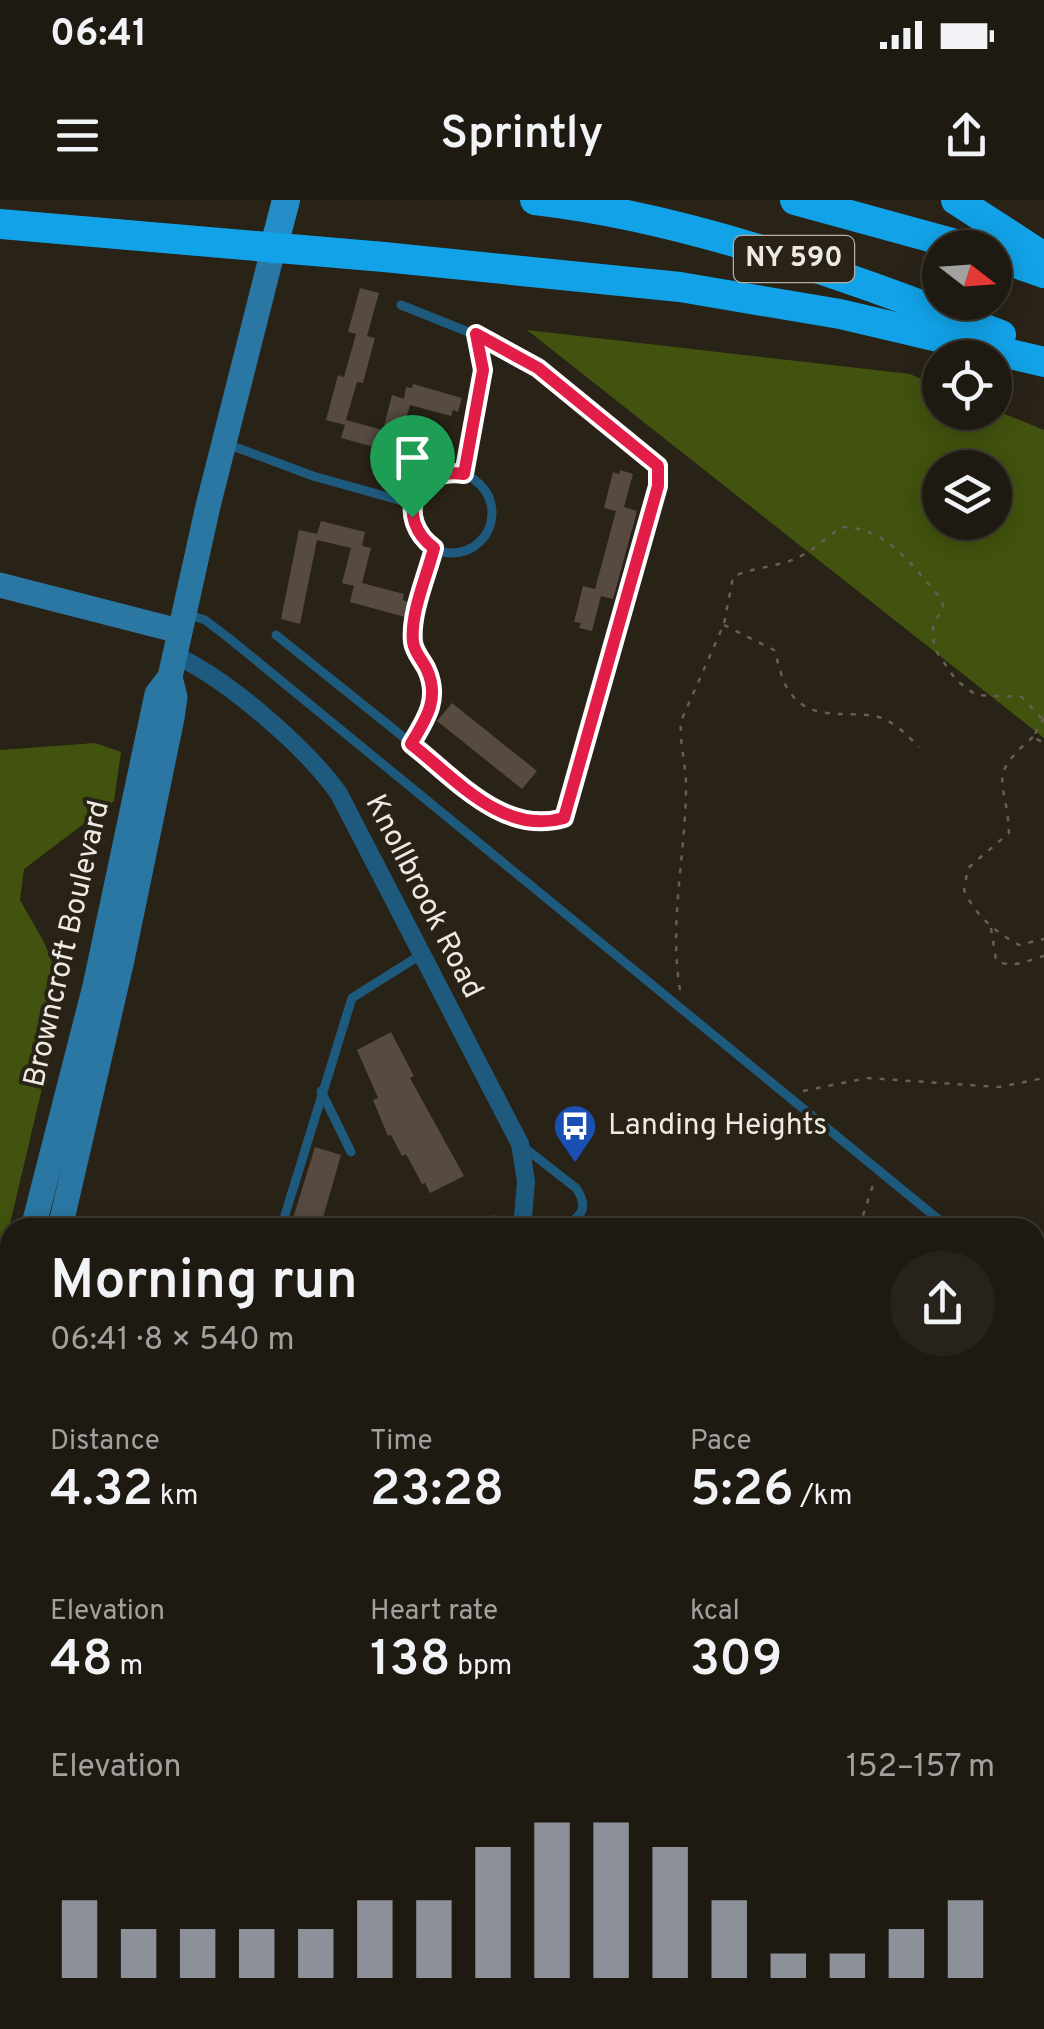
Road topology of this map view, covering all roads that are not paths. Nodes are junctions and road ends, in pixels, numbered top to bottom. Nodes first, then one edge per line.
1 (286, 200) edge
2 (534, 200) edge
3 (795, 200) edge
4 (956, 200) edge
5 (0, 224) edge
6 (922, 235) edge
7 (274, 250) junction
8 (1044, 257) edge
9 (1012, 262) edge
10 (1044, 273) edge
11 (401, 305) dead end
12 (476, 334) junction
13 (1044, 351) edge
14 (1044, 362) edge
15 (224, 443) junction
16 (464, 474) junction
17 (413, 504) junction
18 (434, 548) junction
19 (0, 585) edge
20 (276, 635) dead end
21 (177, 644) junction
22 (411, 744) junction
23 (141, 818) junction
24 (422, 954) junction
25 (321, 1091) junction
26 (520, 1144) junction
27 (351, 1152) dead end
28 (37, 1218) edge
29 (62, 1218) edge
30 (284, 1218) edge
31 (525, 1218) edge
32 (579, 1218) edge
33 (938, 1218) edge

1 - 7 main road, Browncroft Boulevard
2 - 13 highway, NY 590
3 - 6 highway, NY 590
4 - 8 highway
5 - 7 highway
7 - 14 highway
7 - 15 main road, Browncroft Boulevard
9 - 10 highway
11 - 12 lane
12 - 16 lane
12 - 22 lane
15 - 17 lane
15 - 21 main road, Browncroft Boulevard
16 - 17 lane
16 - 18 lane
17 - 18 lane
18 - 22 lane
19 - 21 main road
20 - 22 lane
21 - 23 main road, Browncroft Boulevard
21 - 24 street, Knollbrook Road
21 - 33 lane
23 - 28 main road, Browncroft Boulevard
23 - 29 main road, Browncroft Boulevard
24 - 25 lane
24 - 26 street, Knollbrook Road
25 - 27 lane
25 - 30 lane
26 - 31 street, Knollbrook Road
26 - 32 lane

